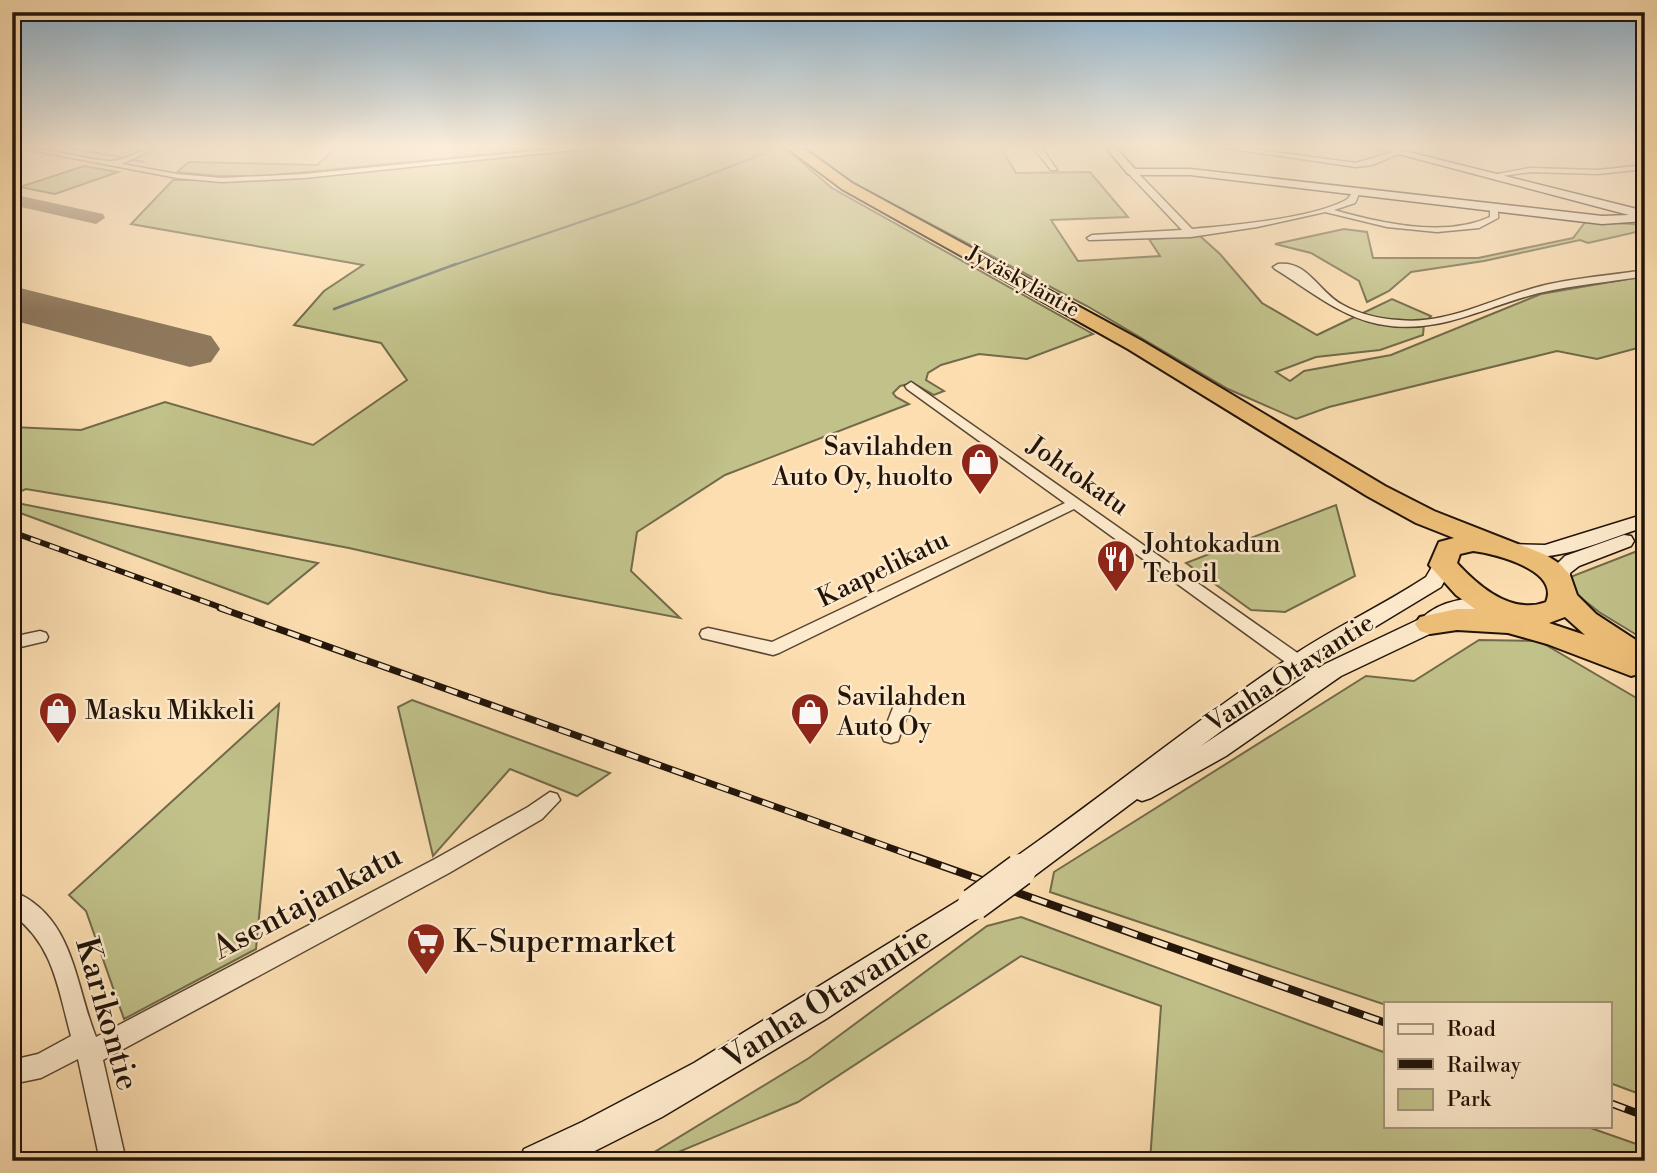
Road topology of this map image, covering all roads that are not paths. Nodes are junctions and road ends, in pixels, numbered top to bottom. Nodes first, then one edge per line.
1 (877, 203) edge
2 (1161, 203) edge
3 (1347, 203) edge
4 (1455, 203) edge
5 (1597, 203) edge
6 (1494, 207) junction
7 (1326, 210) junction
8 (1645, 216) edge
9 (1191, 234) junction
10 (1092, 238) dead end
11 (1645, 273) edge
12 (1314, 289) dead end
13 (911, 386) dead end
14 (1253, 417) junction
15 (1074, 503) junction
16 (1645, 520) edge
17 (1645, 533) edge
18 (1503, 547) junction
19 (1443, 561) junction
20 (1561, 591) junction
21 (1492, 606) junction
22 (1526, 615) junction
23 (1430, 624) junction
24 (708, 634) dead end
25 (40, 637) dead end
26 (12, 643) edge
27 (1299, 662) junction
28 (1640, 666) edge
29 (1320, 678) junction
30 (902, 705) dead end
31 (891, 737) dead end
32 (550, 800) dead end
33 (1103, 811) junction
34 (12, 901) edge
35 (87, 1047) junction
36 (12, 1072) edge
37 (113, 1161) edge
38 (536, 1161) edge

1 - 14 highway, Jyväskyläntie
2 - 9 street
3 - 7 street
4 - 6 main road
5 - 8 main road
6 - 7 street
6 - 8 main road
7 - 9 street
9 - 10 street
11 - 12 street
13 - 15 street, Johtokatu
14 - 18 highway, Jyväskyläntie
14 - 19 highway, Jyväskyläntie
15 - 24 street, Kaapelikatu
15 - 27 street, Johtokatu
16 - 18 main road
17 - 20 main road
18 - 19 highway
18 - 20 highway, Jyväskyläntie
19 - 21 highway, Jyväskyläntie
19 - 27 main road, Vanha Otavantie
20 - 22 highway
20 - 28 highway
21 - 22 highway, Jyväskyläntie
21 - 23 main road, Vanha Otavantie
22 - 28 highway
23 - 28 highway
23 - 29 main road, Vanha Otavantie
25 - 26 street
27 - 29 street, Johtokatu
27 - 33 main road, Vanha Otavantie
29 - 33 main road, Vanha Otavantie
30 - 31 street
32 - 35 street, Asentajankatu
33 - 38 main road, Vanha Otavantie, bridge
34 - 35 street, Karikontie
35 - 36 street, Asentajankatu
35 - 37 street, Karikontie

